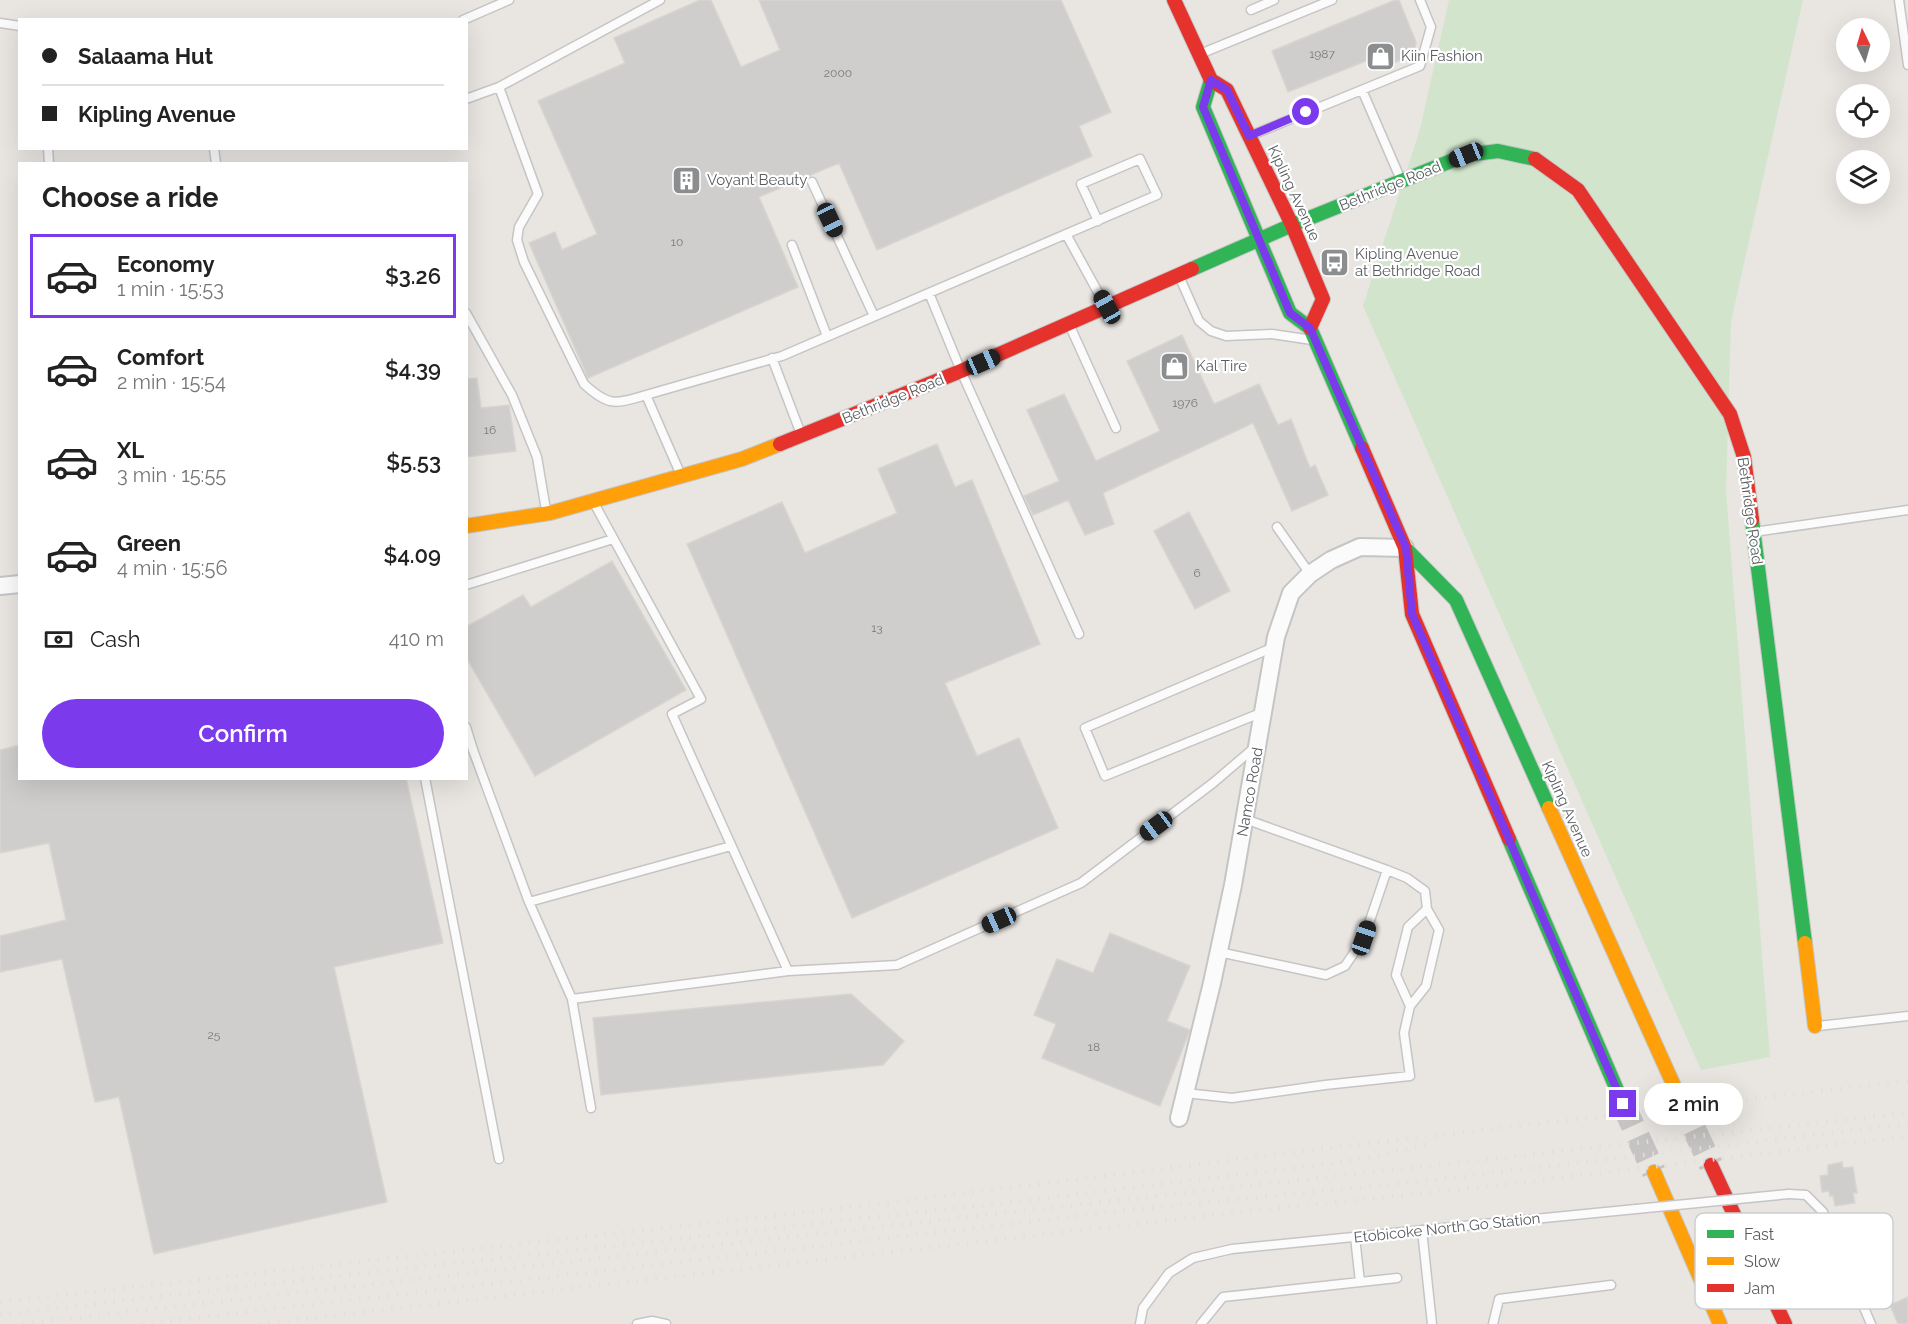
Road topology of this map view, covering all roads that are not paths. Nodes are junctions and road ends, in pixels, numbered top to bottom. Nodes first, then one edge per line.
1 (508, 0) edge
2 (660, 0) edge
3 (1174, 0) edge
4 (1274, 0) edge
5 (1332, 0) edge
6 (1420, 0) edge
7 (1899, 0) edge
8 (1251, 10) dead end
9 (468, 18) edge
10 (0, 23) edge
11 (18, 26) edge
12 (1200, 55) junction
13 (1908, 65) edge
14 (1211, 80) junction
15 (499, 87) junction
16 (1362, 90) junction
17 (468, 98) edge
18 (1249, 136) junction
19 (1401, 181) junction
20 (812, 182) dead end
21 (1098, 221) junction
22 (1292, 225) junction
23 (1066, 234) junction
24 (1260, 239) junction
25 (792, 245) dead end
26 (1179, 275) junction
27 (929, 293) junction
28 (1107, 307) junction
29 (874, 316) junction
30 (468, 317) edge
31 (1069, 324) junction
32 (1312, 335) junction
33 (827, 336) junction
34 (772, 358) junction
35 (961, 371) junction
36 (646, 395) junction
37 (1116, 428) dead end
38 (802, 436) junction
39 (682, 476) junction
40 (593, 502) junction
41 (1908, 510) edge
42 (547, 514) junction
43 (468, 526) edge
44 (1277, 527) dead end
45 (1754, 532) junction
46 (613, 539) junction
47 (1406, 548) junction
48 (1310, 574) junction
49 (18, 584) edge
50 (468, 584) edge
51 (0, 586) edge
52 (1079, 634) dead end
53 (1274, 647) junction
54 (1264, 711) junction
55 (468, 734) edge
56 (1258, 745) junction
57 (425, 780) edge
58 (1245, 819) junction
59 (731, 846) junction
60 (1387, 870) junction
61 (528, 902) junction
62 (1427, 909) junction
63 (1219, 952) junction
64 (788, 971) junction
65 (572, 999) junction
66 (1410, 1006) junction
67 (1908, 1016) edge
68 (1815, 1026) joint
69 (1185, 1093) junction
70 (1679, 1097) tunnel mouth
71 (1623, 1104) tunnel mouth
72 (591, 1108) dead end
73 (1179, 1118) dead end
74 (499, 1159) dead end
75 (1711, 1165) tunnel mouth
76 (1654, 1172) tunnel mouth
77 (1733, 1213) edge
78 (1823, 1213) edge
79 (1422, 1230) junction
80 (1355, 1237) junction
81 (1695, 1266) edge
82 (1397, 1278) dead end
83 (1360, 1282) junction
84 (1611, 1285) dead end
85 (1713, 1309) edge
86 (1778, 1309) edge
87 (1865, 1309) edge
88 (638, 1324) edge
89 (666, 1324) edge
90 (1140, 1324) edge
91 (1201, 1324) edge
92 (1432, 1324) edge
93 (1493, 1324) edge
94 (1720, 1324) edge
95 (1785, 1324) edge
96 (1871, 1324) edge

1 - 9 lane
2 - 15 lane
3 - 12 main road, Kipling Avenue
4 - 8 lane
5 - 12 lane
6 - 16 lane
7 - 13 lane
10 - 11 lane
12 - 14 main road, Kipling Avenue
14 - 18 main road, Kipling Avenue
14 - 24 main road, Kipling Avenue
15 - 17 lane
15 - 36 lane
16 - 18 lane
16 - 19 lane
18 - 22 main road, Kipling Avenue
19 - 22 main road, Bethridge Road
19 - 45 main road, Bethridge Road
20 - 29 lane
21 - 21 lane
21 - 23 lane
22 - 24 main road, Bethridge Road
22 - 32 main road, Kipling Avenue
23 - 27 lane
23 - 28 lane
24 - 26 main road, Bethridge Road
24 - 32 main road, Kipling Avenue
25 - 33 lane
26 - 28 main road, Bethridge Road
26 - 32 lane
27 - 29 lane
27 - 35 lane
28 - 31 main road, Bethridge Road
29 - 33 lane
30 - 42 lane
31 - 35 main road, Bethridge Road
31 - 37 lane
32 - 47 main road, Kipling Avenue
33 - 34 lane
34 - 36 lane
34 - 38 lane
35 - 38 main road, Bethridge Road
35 - 52 lane
36 - 39 lane
38 - 39 main road, Bethridge Road
39 - 40 main road, Bethridge Road
40 - 42 main road, Bethridge Road
40 - 46 lane
41 - 45 lane
42 - 43 main road, Bethridge Road
44 - 48 lane
45 - 68 main road, Bethridge Road
46 - 50 lane
46 - 59 lane
47 - 48 street, Namco Road
47 - 70 main road, Kipling Avenue
47 - 71 main road, Kipling Avenue
48 - 53 street, Namco Road
49 - 51 street
53 - 54 street, Namco Road
53 - 54 lane
54 - 56 street, Namco Road
55 - 61 lane
56 - 58 street, Namco Road
56 - 64 lane
57 - 74 lane
58 - 60 lane
58 - 63 street, Namco Road
59 - 61 lane
59 - 64 lane
60 - 62 lane
60 - 63 lane
61 - 65 lane
62 - 66 lane
62 - 66 lane
63 - 69 street, Namco Road
64 - 65 lane
65 - 72 lane
66 - 69 lane
67 - 68 lane
69 - 73 street, Namco Road
75 - 77 main road
76 - 81 main road
78 - 79 lane, Etobicoke North Go Station, bridge
79 - 80 lane, Etobicoke North Go Station
79 - 92 lane
80 - 83 lane
80 - 90 lane, Etobicoke North Go Station
82 - 83 lane
83 - 91 lane
84 - 93 lane
85 - 94 main road
86 - 95 main road
87 - 96 lane, Etobicoke North Go Station, bridge
88 - 89 lane

